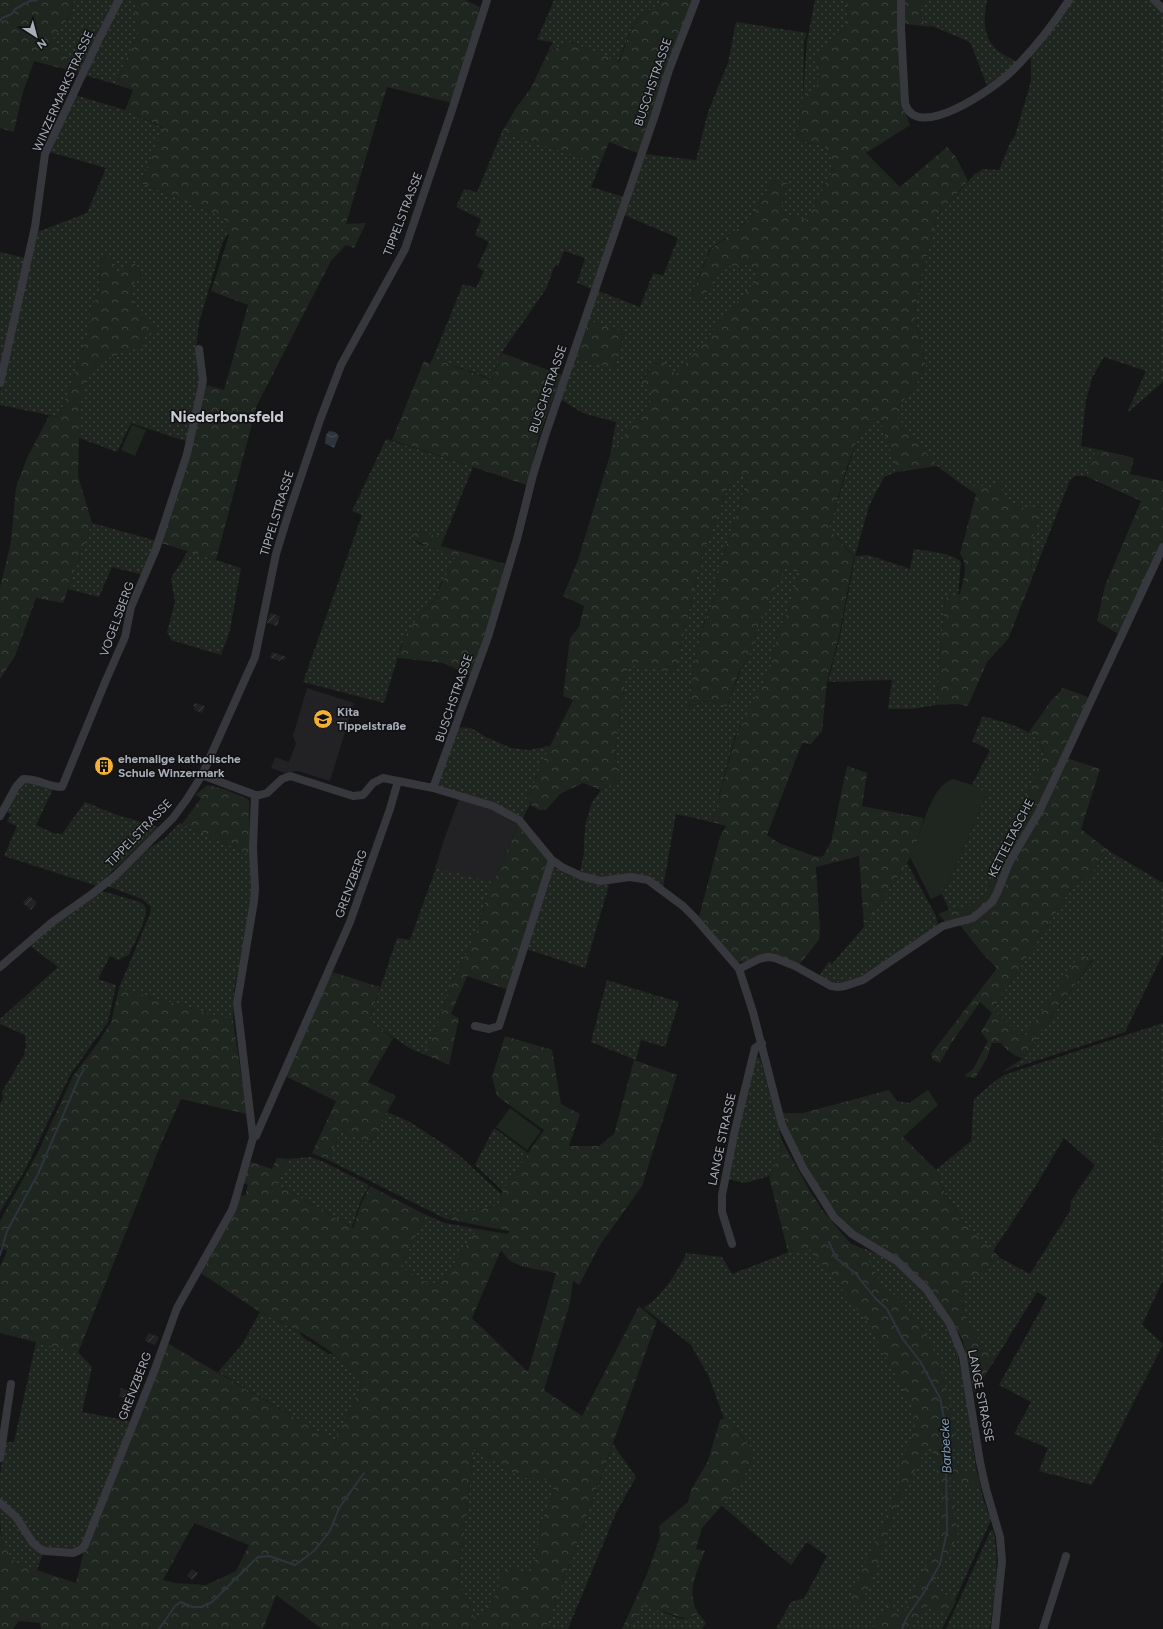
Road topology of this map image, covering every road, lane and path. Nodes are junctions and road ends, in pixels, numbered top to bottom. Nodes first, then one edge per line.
1 (119, 0) edge
2 (487, 0) edge
3 (696, 0) edge
4 (901, 0) edge
5 (1069, 0) edge
6 (1154, 0) edge
7 (1163, 9) edge
8 (198, 349) dead end
9 (0, 383) edge
10 (1163, 547) edge
11 (202, 775) junction
12 (398, 781) junction
13 (433, 788) junction
14 (255, 795) junction
15 (0, 816) edge
16 (552, 860) junction
17 (0, 967) edge
18 (739, 970) junction
19 (475, 1026) dead end
20 (762, 1043) junction
21 (253, 1138) junction
22 (732, 1244) dead end
23 (11, 1384) dead end
24 (0, 1458) edge
25 (0, 1503) edge
26 (1066, 1556) dead end
27 (995, 1629) edge
28 (1043, 1629) edge

1 - 9 street, WINZERMARKSTRASSE
2 - 11 street, TIPPELSTRASSE
3 - 13 street, BUSCHSTRASSE
4 - 5 street
6 - 7 street
8 - 15 street, VOGELSBERG
10 - 18 street, KETTELTASCHE
11 - 14 street
11 - 17 street, TIPPELSTRASSE
12 - 13 street, LANGE STRASSE
12 - 14 street
12 - 21 street, GRENZBERG
13 - 16 street, LANGE STRASSE
14 - 21 street, GRENZBERG
16 - 18 street, LANGE STRASSE
16 - 19 street
18 - 20 street, LANGE STRASSE
20 - 22 street, LANGE STRASSE
20 - 27 street, LANGE STRASSE
21 - 25 street, GRENZBERG
23 - 24 street
26 - 28 street

